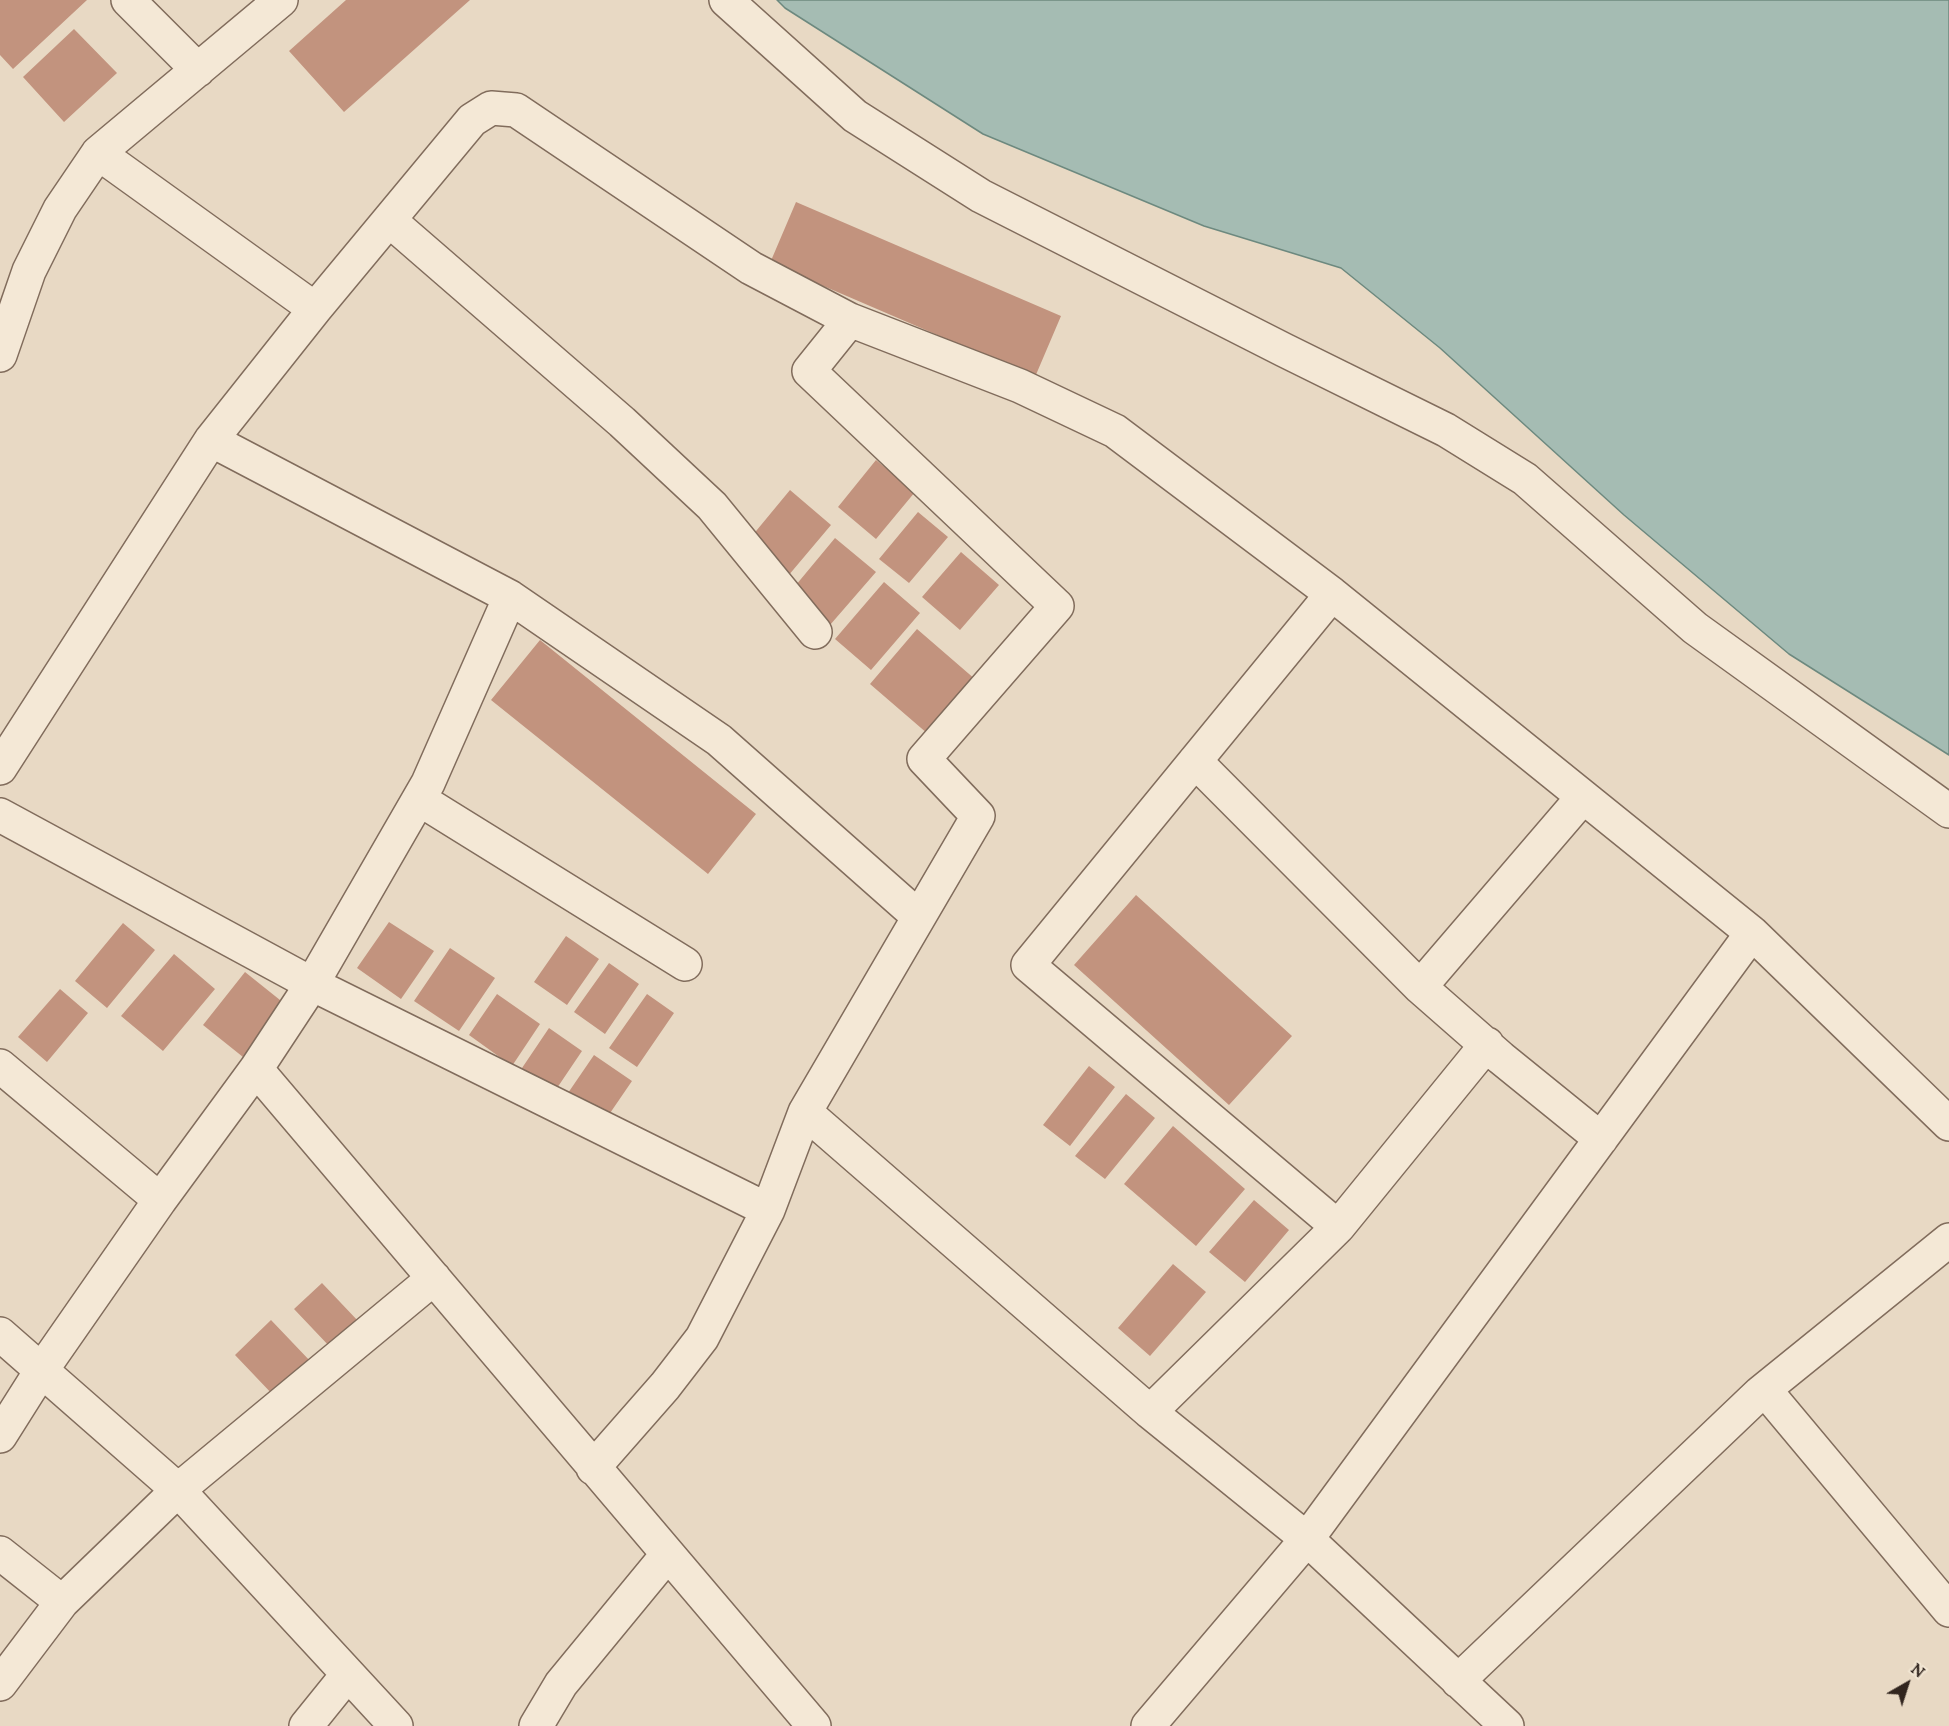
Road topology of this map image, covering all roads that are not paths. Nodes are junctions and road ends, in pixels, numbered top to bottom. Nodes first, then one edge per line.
1 (128, 0) edge
2 (281, 0) edge
3 (726, 0) edge
4 (198, 69) junction
5 (98, 153) junction
6 (389, 220) junction
7 (315, 309) junction
8 (850, 320) junction
9 (0, 355) edge
10 (211, 440) junction
11 (1332, 594) junction
12 (510, 597) junction
13 (815, 632) dead end
14 (1195, 761) junction
15 (0, 768) edge
16 (1583, 797) junction
17 (419, 799) junction
18 (1949, 811) edge
19 (0, 815) edge
20 (919, 917) junction
21 (1752, 933) junction
22 (685, 964) dead end
23 (312, 984) junction
24 (1420, 987) junction
25 (1487, 1044) junction
26 (0, 1066) edge
27 (256, 1069) junction
28 (805, 1112) junction
29 (1949, 1124) edge
30 (1601, 1139) junction
31 (160, 1200) junction
32 (768, 1210) junction
33 (1338, 1227) junction
34 (1949, 1240) edge
35 (434, 1278) junction
36 (0, 1334) edge
37 (41, 1371) junction
38 (1765, 1390) junction
39 (1149, 1412) junction
40 (0, 1436) edge
41 (593, 1468) junction
42 (178, 1490) junction
43 (1307, 1539) junction
44 (0, 1553) edge
45 (668, 1554) junction
46 (62, 1602) junction
47 (1949, 1611) edge
48 (348, 1674) junction
49 (1458, 1681) junction
50 (0, 1684) edge
51 (306, 1726) edge
52 (396, 1726) edge
53 (536, 1726) edge
54 (814, 1726) edge
55 (1148, 1726) edge
56 (1507, 1726) edge

1 - 4 street
2 - 4 street
3 - 18 street
4 - 5 street
5 - 7 street
5 - 9 street
6 - 7 street
6 - 8 street
6 - 13 street
7 - 10 street
8 - 11 street
8 - 20 street
10 - 12 street
10 - 15 street
11 - 14 street
11 - 16 street
12 - 17 street
12 - 20 street
14 - 24 street
14 - 33 street
16 - 21 street
16 - 24 street
17 - 22 street
17 - 23 street
19 - 23 street
20 - 28 street
21 - 29 street
21 - 30 street
23 - 27 street
23 - 32 street
24 - 25 street
25 - 30 street
25 - 33 street
26 - 31 street
27 - 31 street
27 - 35 street
28 - 32 street
28 - 39 street
30 - 43 street
31 - 37 street
32 - 41 street
33 - 39 street
34 - 38 street
35 - 41 street
35 - 42 street
36 - 37 street
37 - 40 street
37 - 42 street
38 - 47 street
38 - 49 street
39 - 43 street
41 - 45 street
42 - 46 street
42 - 48 street
43 - 49 street
43 - 55 street
44 - 46 street
45 - 53 street
45 - 54 street
46 - 50 street
48 - 51 street
48 - 52 street
49 - 56 street

